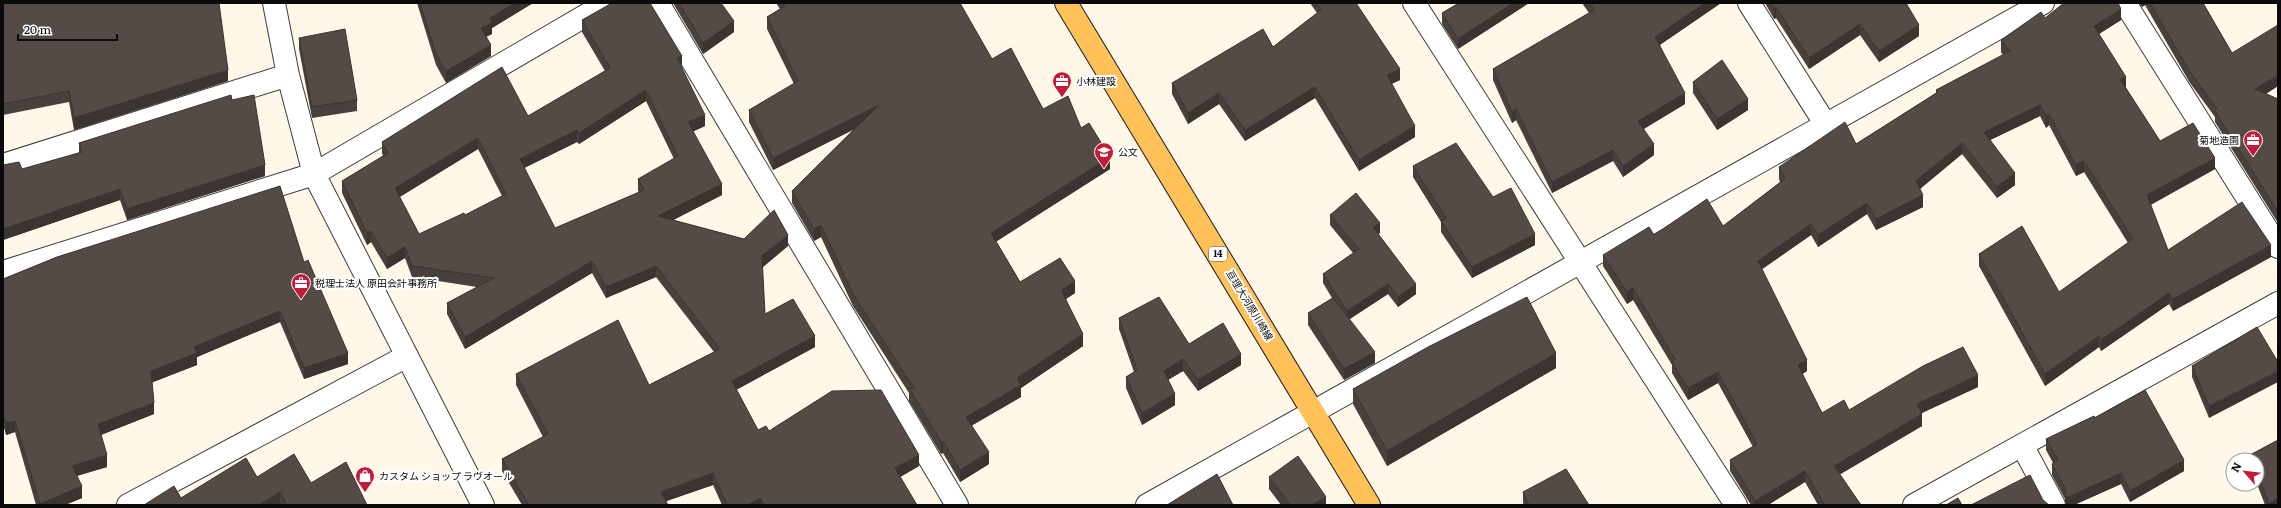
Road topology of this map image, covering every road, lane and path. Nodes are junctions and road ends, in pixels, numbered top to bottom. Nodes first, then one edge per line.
1 (274, 3) edge
2 (607, 3) edge
3 (658, 3) edge
4 (1066, 3) edge
5 (1414, 3) edge
6 (1749, 3) edge
7 (2043, 3) edge
8 (2126, 3) edge
9 (288, 76) junction
10 (1826, 125) junction
11 (3, 165) edge
12 (314, 174) junction
13 (2278, 247) edge
14 (1580, 264) junction
15 (3, 272) edge
16 (2278, 303) edge
17 (407, 356) junction
18 (1314, 410) junction
19 (2022, 445) junction
20 (128, 505) edge
21 (483, 505) edge
22 (957, 505) edge
23 (1147, 505) edge
24 (1369, 505) edge
25 (1736, 505) edge
26 (1914, 505) edge
27 (2054, 505) edge

1 - 9 street
2 - 12 street
3 - 22 street
4 - 18 main road, 亘理大河原川崎線 / 14
5 - 14 street
6 - 10 street
7 - 10 street
8 - 13 street
9 - 11 street
9 - 12 street
10 - 14 street
12 - 15 street
12 - 17 street
14 - 18 street
14 - 25 street
16 - 19 street
17 - 20 street
17 - 21 street
18 - 23 street
18 - 24 main road, 亘理大河原川崎線 / 14
19 - 26 street
19 - 27 street

